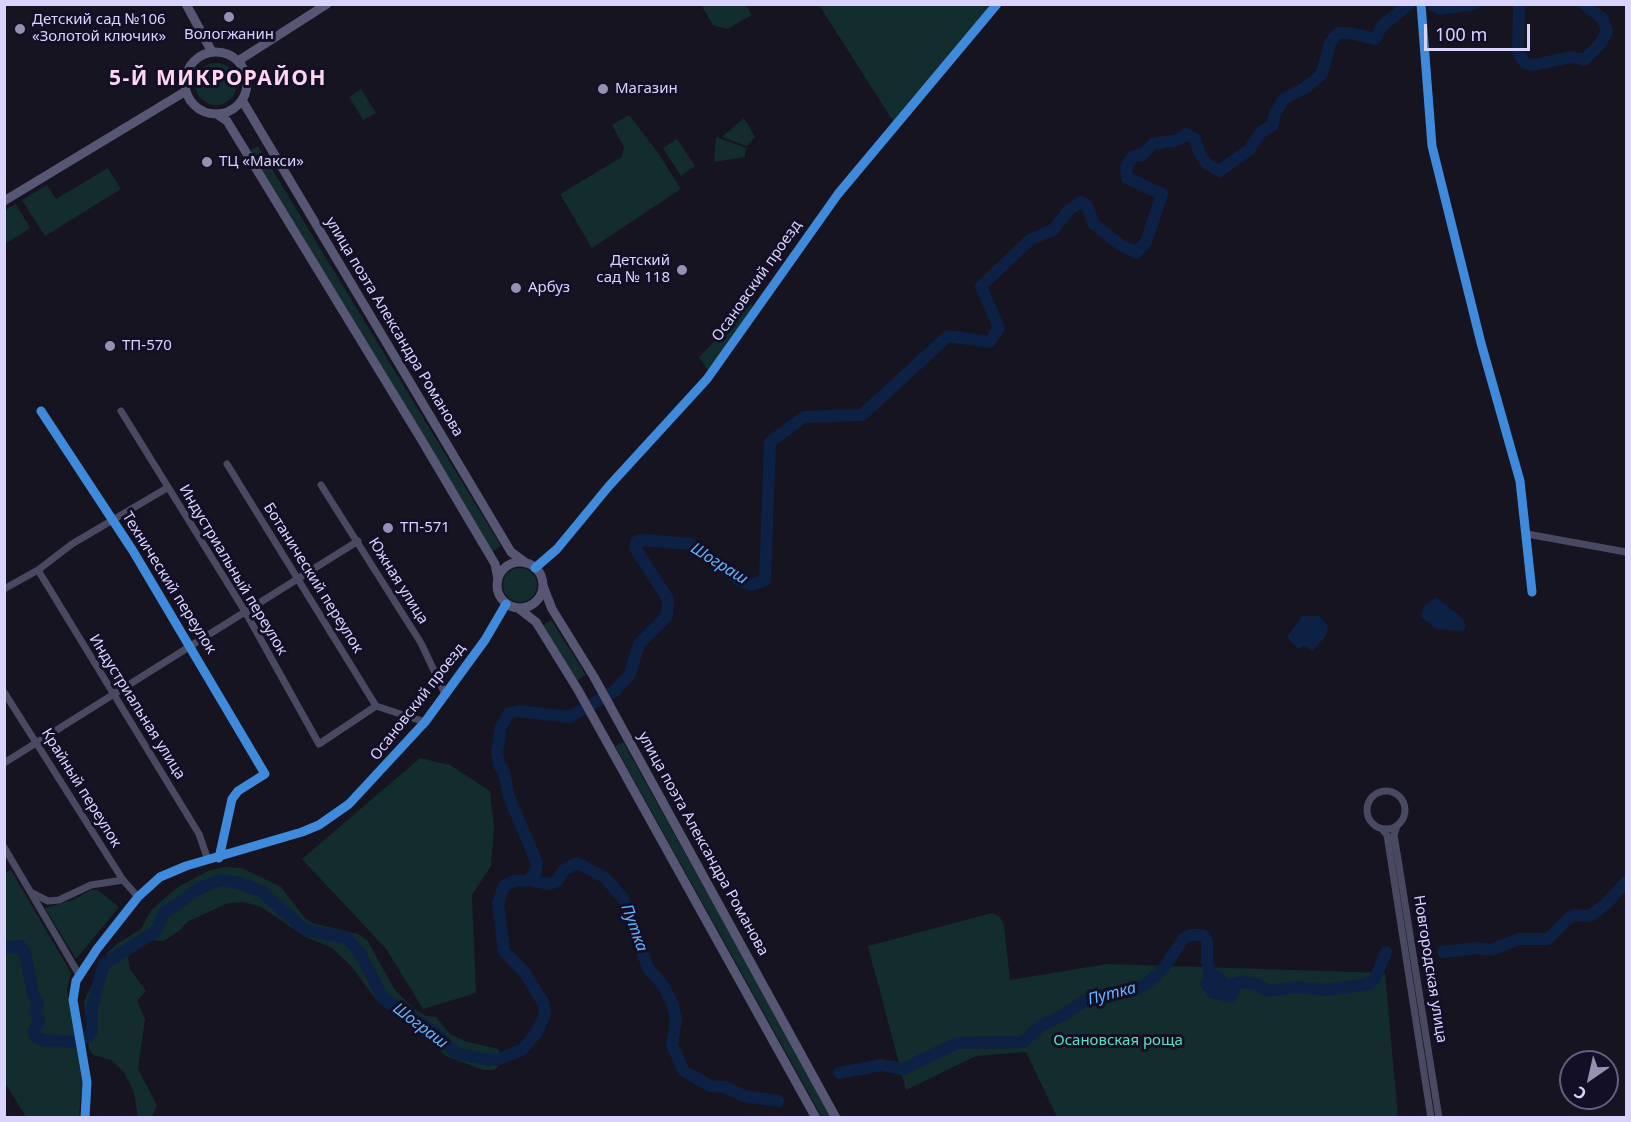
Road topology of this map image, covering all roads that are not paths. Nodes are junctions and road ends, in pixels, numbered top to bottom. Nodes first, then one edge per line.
1 (186, 4) edge
2 (327, 4) edge
3 (997, 4) edge
4 (1420, 4) edge
5 (212, 52) junction
6 (238, 61) junction
7 (186, 91) junction
8 (242, 100) junction
9 (217, 114) junction
10 (4, 201) edge
11 (41, 411) dead end
12 (121, 411) dead end
13 (227, 464) dead end
14 (321, 485) dead end
15 (167, 488) junction
16 (114, 521) junction
17 (1527, 534) junction
18 (358, 541) junction
19 (1626, 552) edge
20 (531, 566) junction
21 (38, 570) junction
22 (298, 579) junction
23 (498, 579) junction
24 (543, 586) junction
25 (4, 589) edge
26 (1532, 592) dead end
27 (506, 604) junction
28 (518, 608) junction
29 (246, 613) junction
30 (192, 648) junction
31 (4, 692) edge
32 (112, 694) junction
33 (445, 694) junction
34 (376, 706) junction
35 (425, 722) junction
36 (35, 742) junction
37 (4, 763) edge
38 (1397, 826) junction
39 (1382, 829) junction
40 (4, 847) edge
41 (219, 858) junction
42 (208, 860) junction
43 (123, 880) junction
44 (30, 892) junction
45 (138, 897) junction
46 (78, 973) junction
47 (85, 1118) edge
48 (816, 1118) edge
49 (836, 1118) edge
50 (1431, 1118) edge
51 (1439, 1118) edge

1 - 5 main road
2 - 6 main road
3 - 20 street, Осановский проезд
4 - 17 street
5 - 6 main road
5 - 7 main road
6 - 8 main road
7 - 9 main road
7 - 10 main road
8 - 9 main road
8 - 20 main road, улица поэта Александра Романова
9 - 23 main road
11 - 16 street, Технический переулок
12 - 15 street, Индустриальный переулок
13 - 22 street, Ботанический переулок
14 - 18 street, Южная улица
15 - 16 street
15 - 29 street, Индустриальный переулок
16 - 21 street
16 - 30 street, Технический переулок
17 - 19 street
17 - 26 street
18 - 22 street
18 - 33 street, Южная улица
20 - 23 main road
20 - 24 main road
21 - 25 street
21 - 32 street, Индустриальная улица
22 - 29 street
22 - 34 street, Ботанический переулок
23 - 27 main road
24 - 28 main road
24 - 49 main road, улица поэта Александра Романова
27 - 28 main road
27 - 33 street, Осановский проезд
28 - 48 main road
29 - 30 street
29 - 34 street, Индустриальный переулок
30 - 32 street
30 - 41 street, Технический переулок
31 - 36 street, Крайный переулок
32 - 36 street
32 - 42 street, Индустриальная улица
33 - 35 street, Осановский проезд
34 - 35 street
35 - 41 street, Осановский проезд
36 - 37 street
36 - 43 street, Крайный переулок
38 - 39 street
38 - 39 street
38 - 51 street, Новгородская улица
39 - 50 street, Новгородская улица
40 - 44 street
41 - 42 street, Осановский проезд
42 - 45 street, Осановский проезд
43 - 44 street
43 - 45 street, Крайный переулок
44 - 46 street
45 - 46 street, Осановский проезд
46 - 47 street

